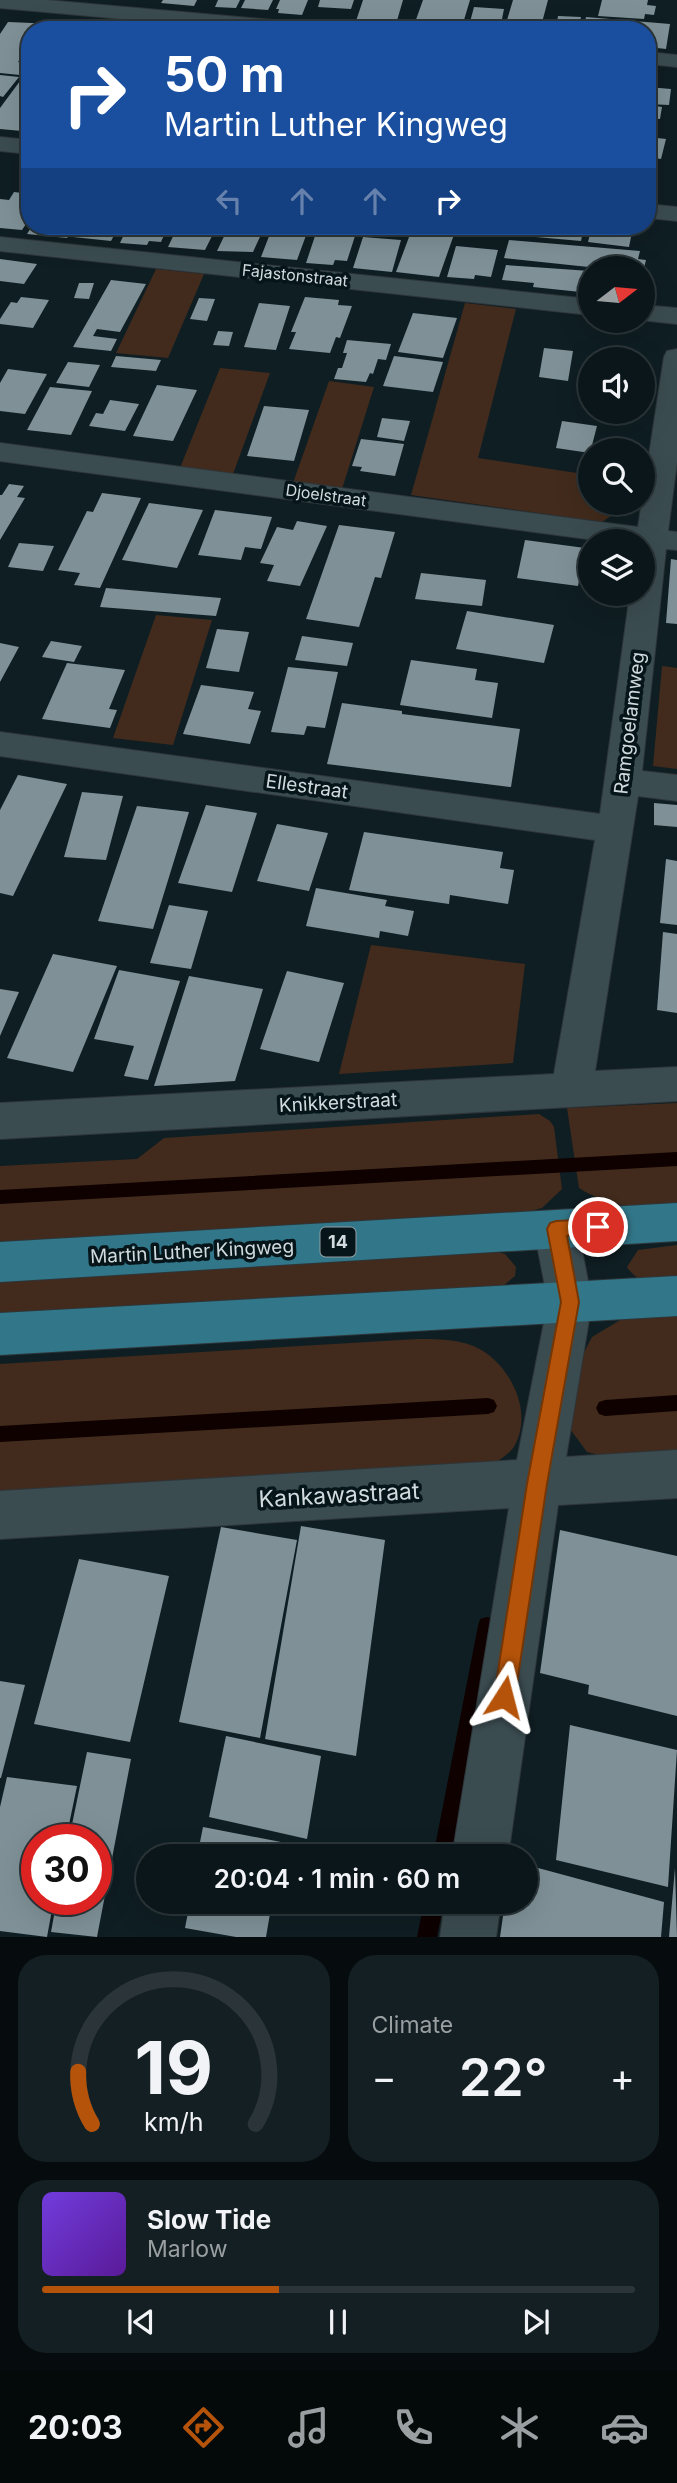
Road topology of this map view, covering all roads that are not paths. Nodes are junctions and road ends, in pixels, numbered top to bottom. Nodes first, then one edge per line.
1 (0, 2) edge
2 (216, 21) edge
3 (656, 59) edge
4 (677, 61) edge
5 (0, 144) edge
6 (21, 147) edge
7 (656, 212) edge
8 (677, 214) edge
9 (0, 244) edge
10 (578, 306) edge
11 (655, 314) edge
12 (677, 316) edge
13 (677, 357) edge
14 (0, 452) edge
15 (664, 539) edge
16 (0, 744) edge
17 (623, 780) junction
18 (677, 788) edge
19 (614, 829) junction
20 (677, 1084) edge
21 (572, 1088) junction
22 (0, 1121) edge
23 (677, 1222) edge
24 (556, 1229) junction
25 (0, 1262) edge
26 (677, 1296) edge
27 (570, 1302) junction
28 (0, 1334) edge
29 (677, 1474) edge
30 (537, 1484) junction
31 (0, 1515) edge
32 (482, 1844) edge
33 (471, 1914) edge
34 (468, 1937) edge

1 - 2 street
3 - 4 street
5 - 6 street
7 - 8 street
9 - 10 street, Fajastonstraat
11 - 12 street
13 - 15 street, Ramgoelamweg
14 - 15 street, Djoelstraat
15 - 17 street, Ramgoelamweg
16 - 19 street, Ellestraat
17 - 18 street
17 - 19 street, Ramgoelamweg
19 - 21 street, Ramgoelamweg
20 - 21 street, Knikkerstraat
21 - 22 street, Knikkerstraat
23 - 24 main road, Martin Luther Kingweg / 14
24 - 25 main road, Martin Luther Kingweg / 14
24 - 27 street
26 - 27 main road
27 - 28 main road
27 - 30 street
29 - 30 street, Kankawastraat
30 - 31 street, Kankawastraat
30 - 32 street
33 - 34 street

